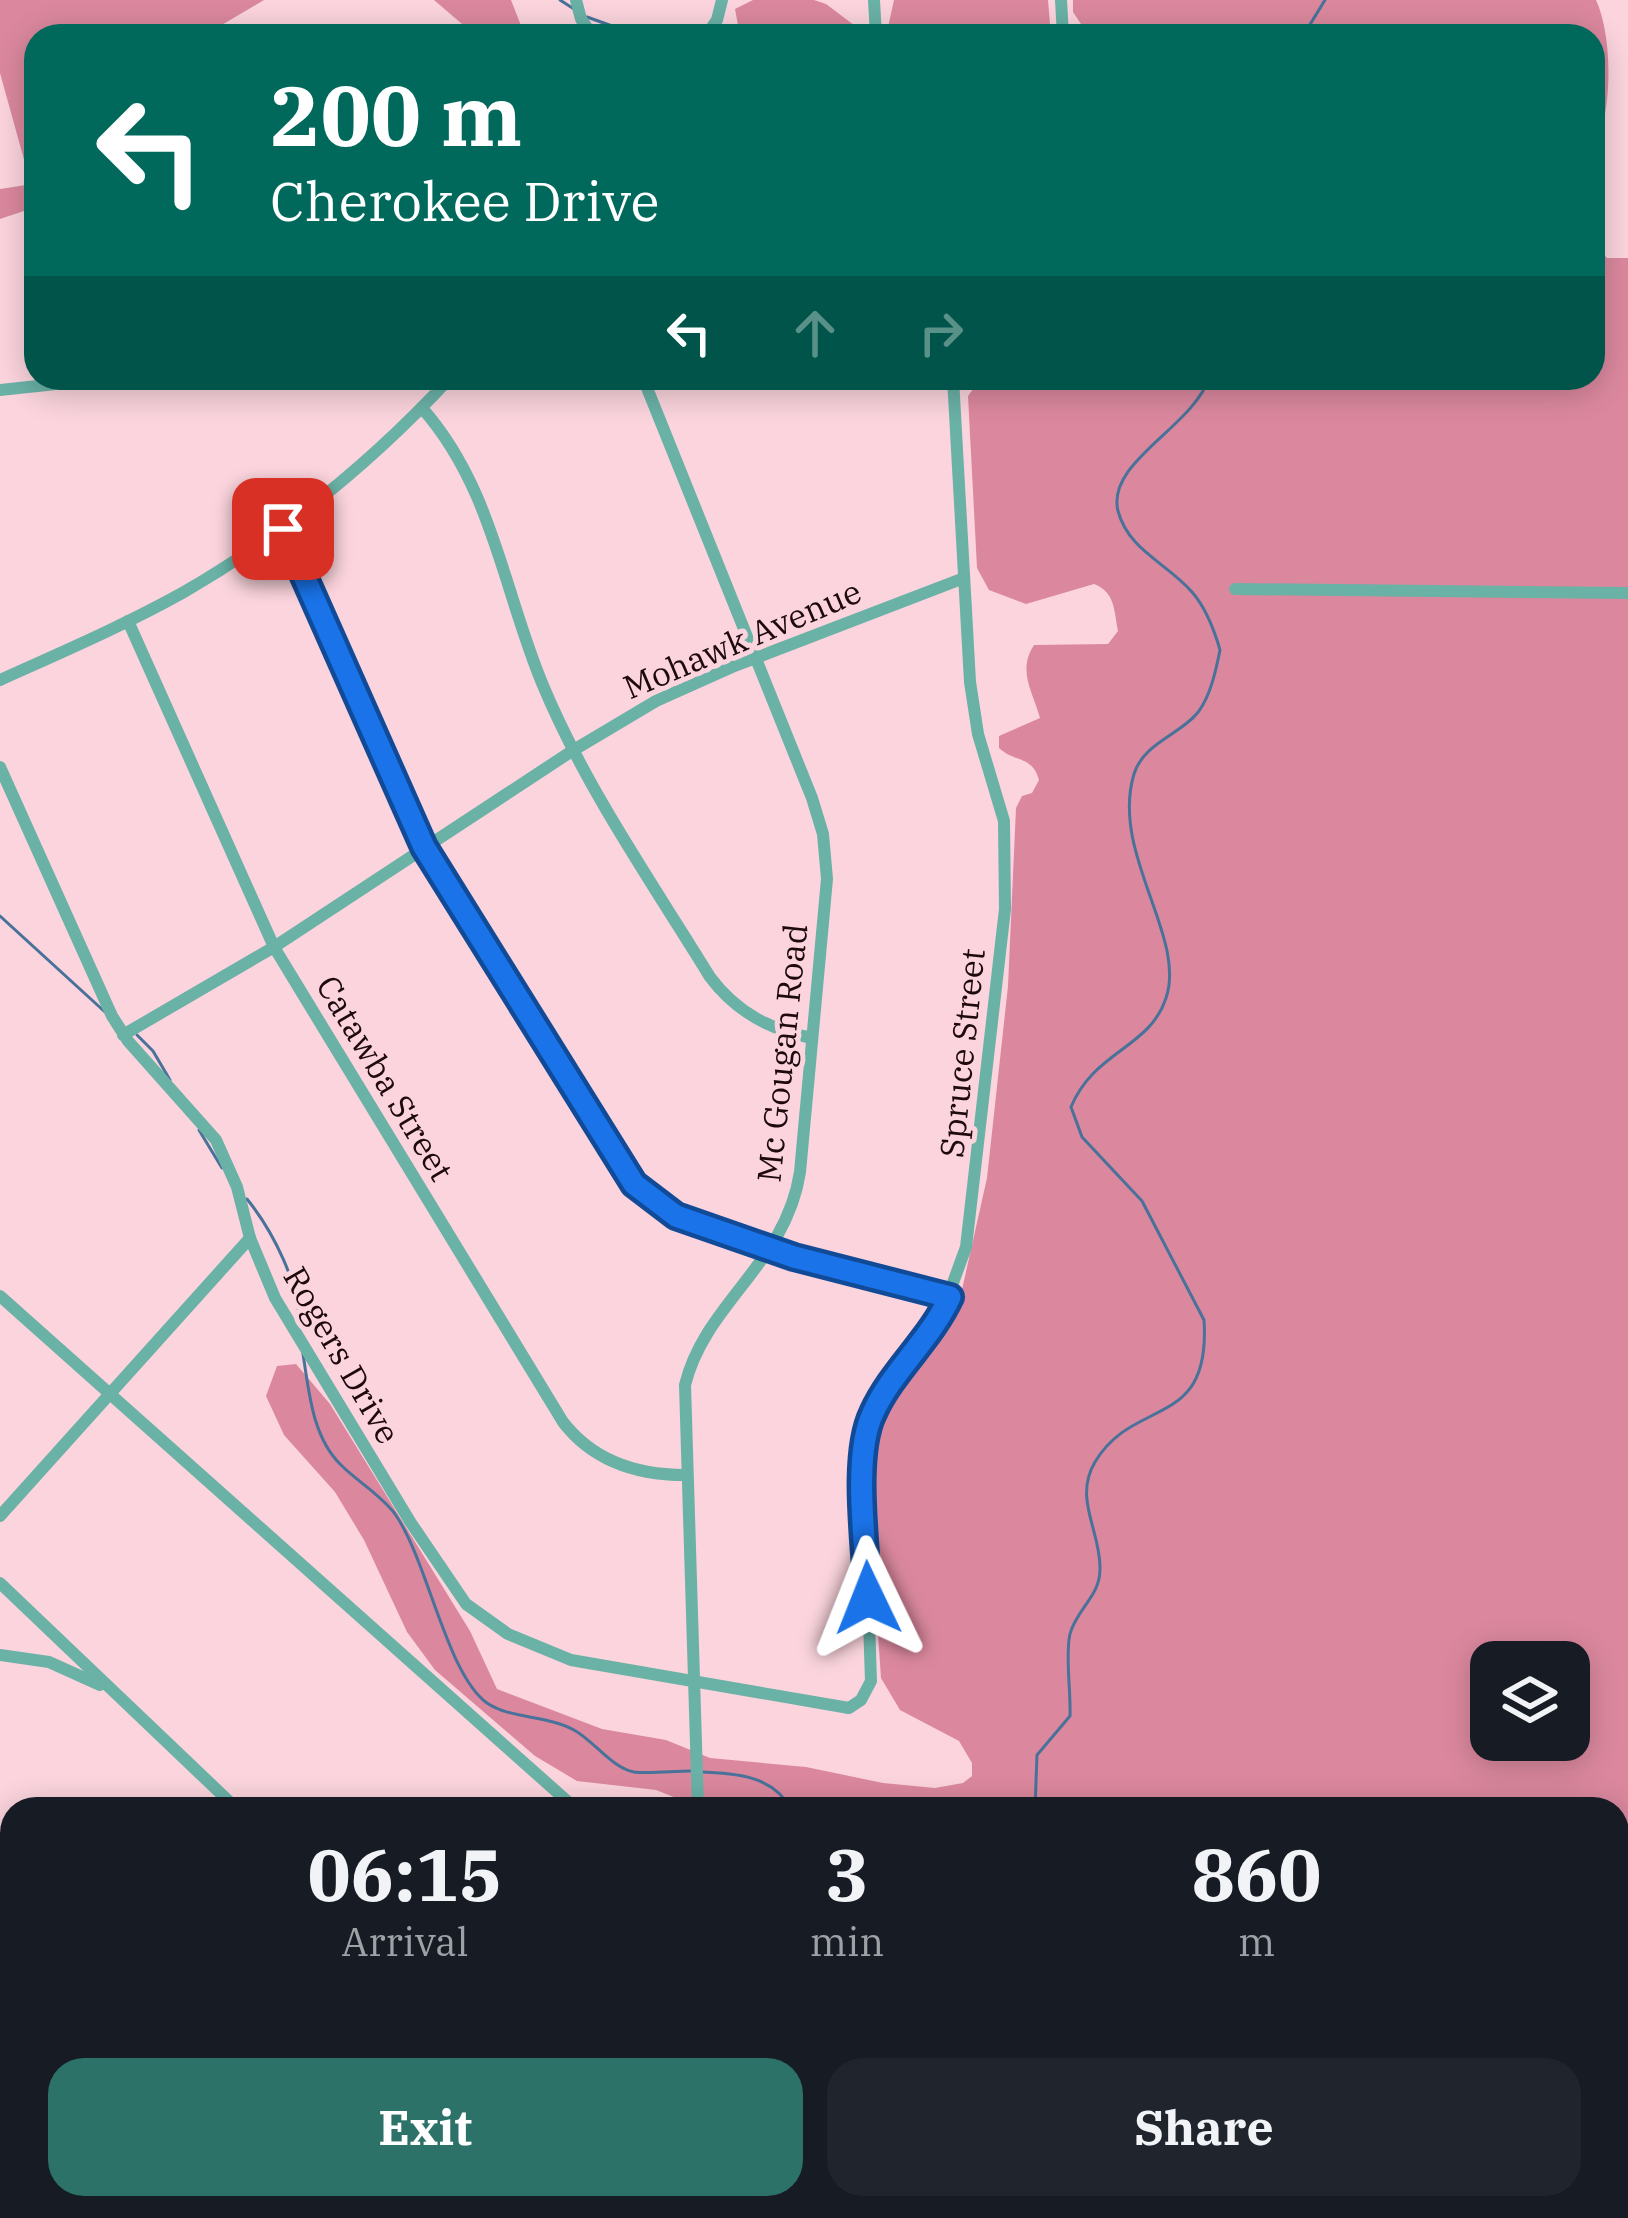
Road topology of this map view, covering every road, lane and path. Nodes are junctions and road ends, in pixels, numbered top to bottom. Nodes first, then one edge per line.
1 (439, 390) edge
2 (648, 390) edge
3 (954, 390) edge
4 (422, 408) junction
5 (283, 529) junction
6 (964, 578) junction
7 (1235, 589) dead end
8 (1628, 593) edge
9 (128, 621) junction
10 (755, 659) junction
11 (0, 680) edge
12 (572, 751) junction
13 (0, 767) edge
14 (424, 847) junction
15 (274, 947) junction
16 (123, 1035) junction
17 (812, 1038) junction
18 (250, 1238) junction
19 (771, 1250) junction
20 (0, 1296) edge
21 (950, 1297) junction
22 (109, 1393) junction
23 (685, 1475) junction
24 (0, 1516) edge
25 (0, 1583) edge
26 (0, 1654) edge
27 (693, 1683) junction
28 (112, 1691) junction
29 (855, 1705) joint
30 (224, 1797) edge
31 (563, 1797) edge
32 (698, 1797) edge

1 - 4 street
2 - 10 street, Mc Gougan Road
3 - 6 street, Spruce Street
4 - 5 street
4 - 12 street
5 - 9 street
5 - 14 street
6 - 10 street, Mohawk Avenue
6 - 21 street, Spruce Street
7 - 8 street
9 - 11 street
9 - 15 street, Catawba Street
10 - 12 street, Mohawk Avenue
10 - 17 street, Mc Gougan Road
12 - 14 street, Mohawk Avenue
12 - 17 street
13 - 16 street, Rogers Drive
14 - 15 street, Mohawk Avenue
14 - 19 street
15 - 16 street, Mohawk Avenue
15 - 23 street, Catawba Street
16 - 18 street, Rogers Drive
17 - 19 street, Mc Gougan Road
18 - 22 street
18 - 27 street, Rogers Drive
19 - 21 street
19 - 23 street, Mc Gougan Road
20 - 22 street
21 - 29 street, Spruce Street
22 - 24 street
22 - 31 street
23 - 27 street, Mc Gougan Road
25 - 28 street
26 - 28 street
27 - 29 street, Rogers Drive
27 - 32 street, Mc Gougan Road
28 - 30 street

